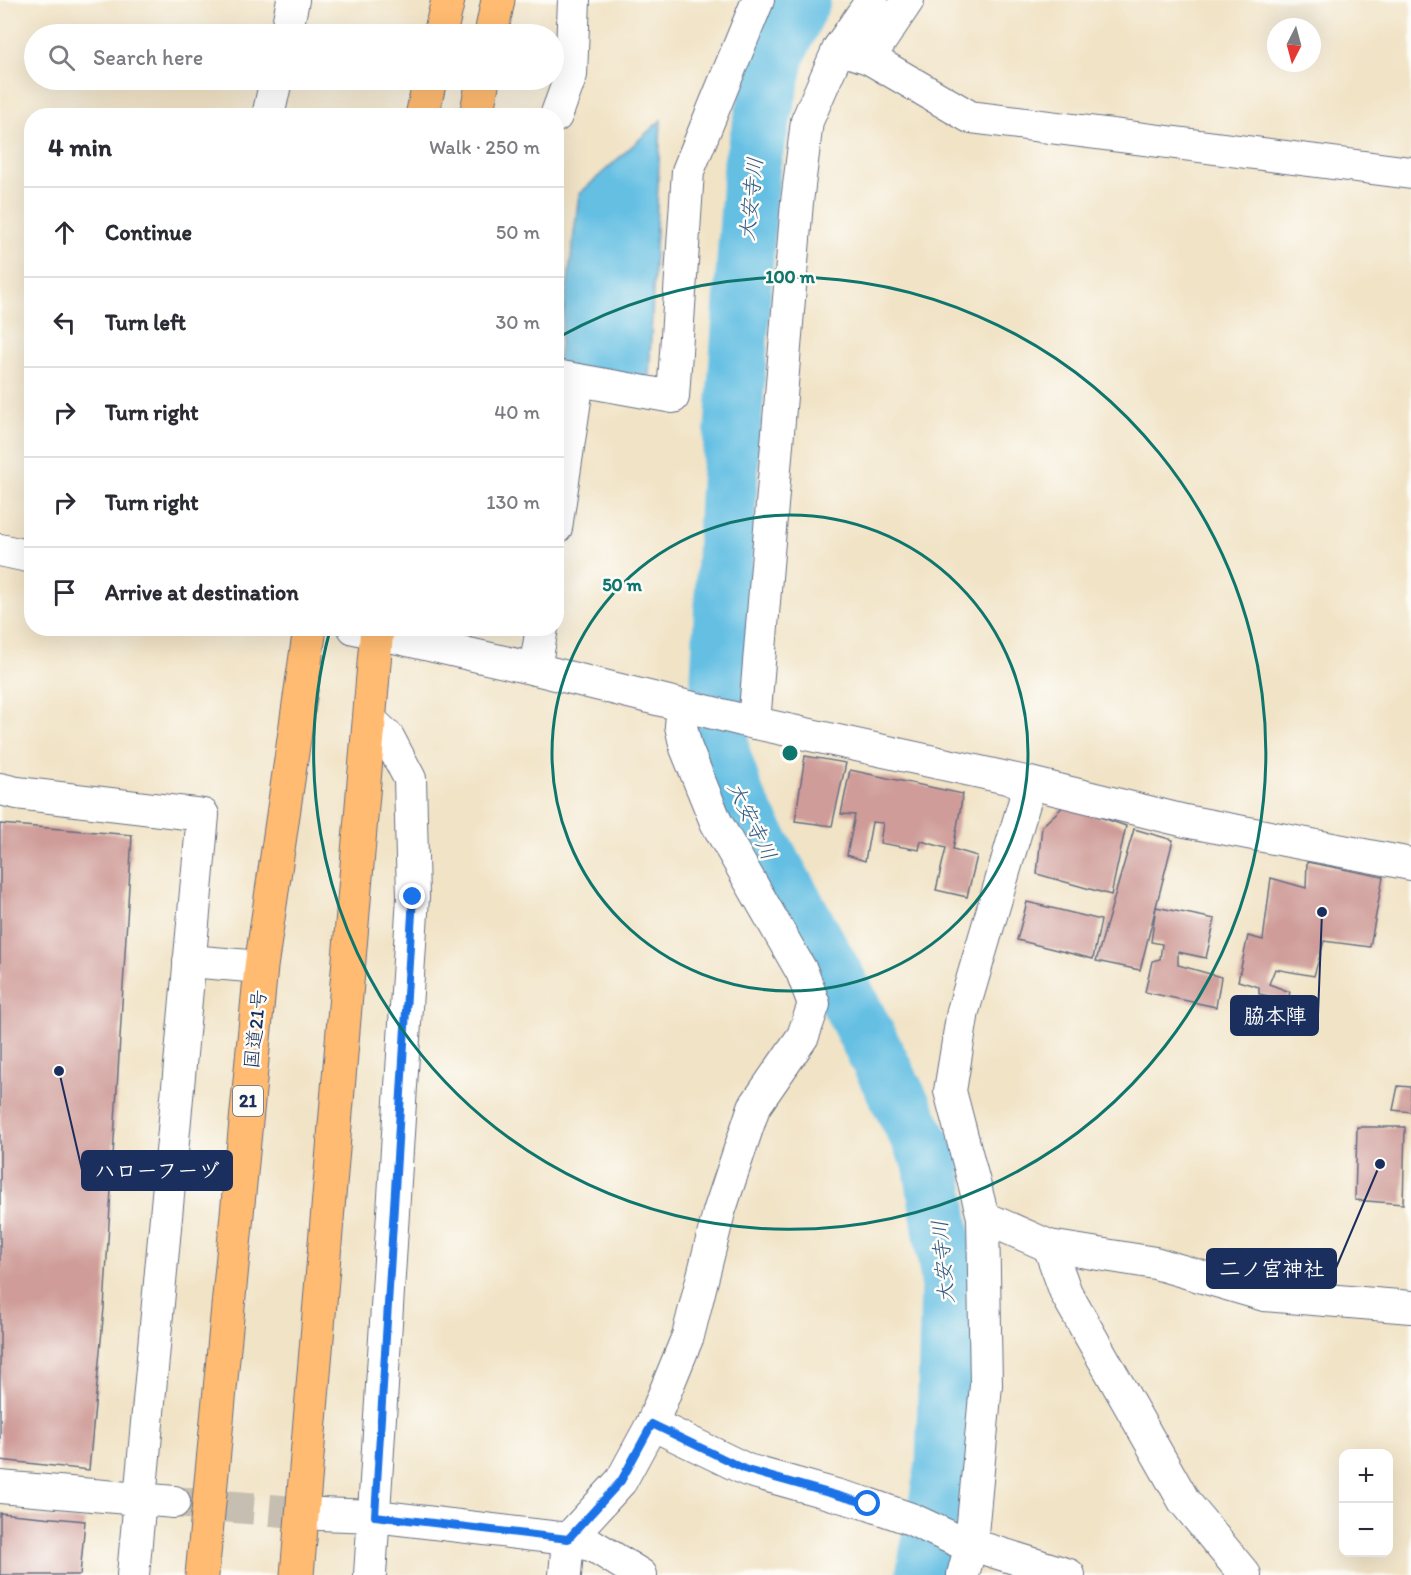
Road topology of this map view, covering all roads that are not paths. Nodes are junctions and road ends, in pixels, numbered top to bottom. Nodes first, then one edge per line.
1 (293, 0) edge
2 (448, 0) edge
3 (498, 0) edge
4 (574, 0) edge
5 (758, 0) edge
6 (872, 0) edge
7 (908, 0) edge
8 (288, 24) edge
9 (442, 24) edge
10 (493, 24) edge
11 (839, 48) junction
12 (870, 58) junction
13 (274, 90) edge
14 (428, 90) edge
15 (481, 90) edge
16 (270, 108) edge
17 (424, 108) edge
18 (478, 108) edge
19 (559, 108) edge
20 (1411, 173) edge
21 (567, 378) edge
22 (564, 419) edge
23 (0, 550) edge
24 (24, 555) edge
25 (309, 636) edge
26 (369, 636) edge
27 (395, 636) edge
28 (541, 636) edge
29 (536, 669) junction
30 (688, 707) junction
31 (370, 720) junction
32 (748, 722) junction
33 (1030, 783) junction
34 (0, 789) edge
35 (1411, 864) edge
36 (189, 961) junction
37 (261, 967) junction
38 (983, 1217) junction
39 (1049, 1246) junction
40 (1411, 1307) edge
41 (652, 1424) junction
42 (0, 1487) edge
43 (140, 1499) junction
44 (174, 1502) tunnel mouth
45 (320, 1514) tunnel mouth
46 (375, 1516) junction
47 (568, 1539) junction
48 (964, 1542) junction
49 (133, 1575) edge
50 (202, 1575) edge
51 (297, 1575) edge
52 (370, 1575) edge
53 (565, 1575) edge
54 (641, 1575) edge
55 (963, 1575) edge
56 (1069, 1575) edge
57 (1245, 1575) edge

1 - 8 street
2 - 9 highway
3 - 10 highway
4 - 19 street
5 - 21 street
6 - 11 street
7 - 12 street
11 - 12 street
11 - 32 street
12 - 20 street
13 - 16 street
14 - 17 highway
15 - 18 highway
21 - 22 street
23 - 24 street
25 - 37 highway, 国道21号 / 21
26 - 31 highway
27 - 29 street
28 - 29 street
29 - 30 street
30 - 32 street
30 - 41 street
31 - 46 street
31 - 51 highway
32 - 33 street
33 - 35 street
33 - 38 street
34 - 36 street
36 - 37 street
36 - 43 street
37 - 50 highway, 国道21号 / 21
38 - 39 street
38 - 48 street
39 - 40 street
39 - 57 street
41 - 47 street
41 - 48 street
42 - 43 street
43 - 44 street
43 - 49 street
45 - 46 street
46 - 47 street
46 - 52 street
47 - 53 street
47 - 54 street
48 - 55 street
48 - 56 street

